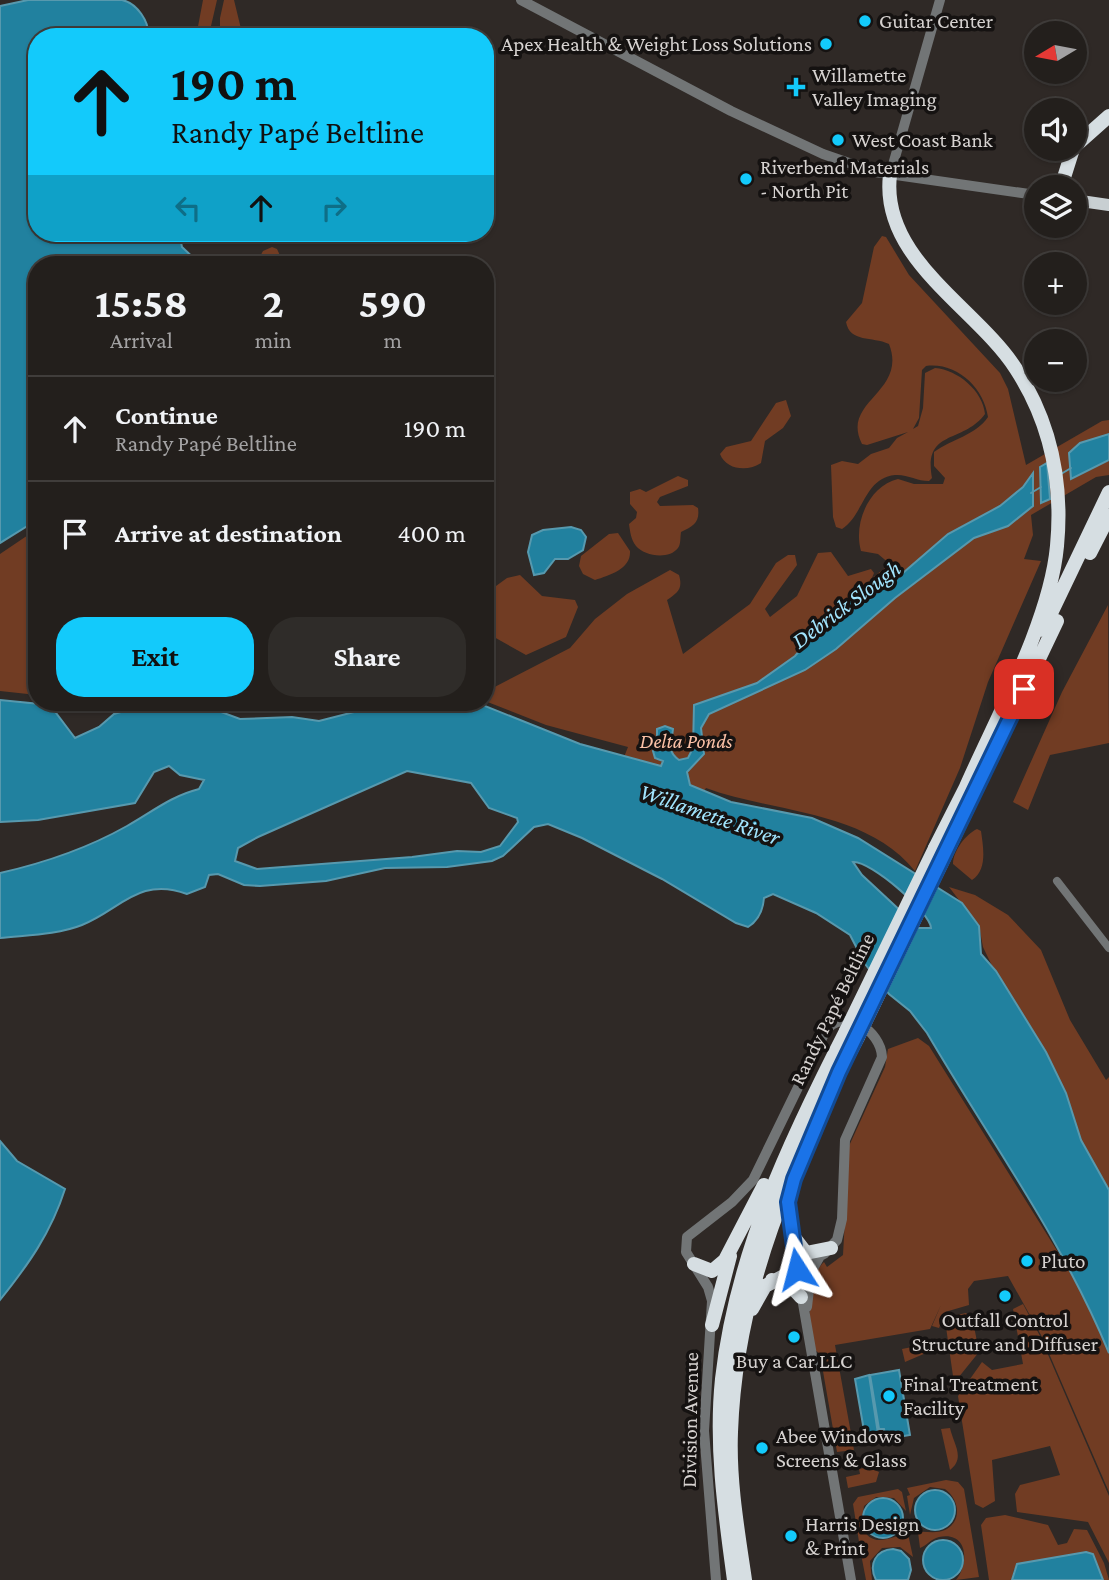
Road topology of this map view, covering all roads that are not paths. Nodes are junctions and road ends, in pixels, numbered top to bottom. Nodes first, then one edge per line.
1 (521, 0) edge
2 (940, 0) edge
3 (1109, 116) edge
4 (1087, 136) edge
5 (890, 175) junction
6 (1024, 193) edge
7 (1087, 202) edge
8 (1109, 205) edge
9 (1109, 492) edge
10 (1109, 519) edge
11 (965, 789) junction
12 (941, 851) junction
13 (1057, 881) dead end
14 (1109, 948) edge
15 (852, 1034) junction
16 (839, 1072) junction
17 (792, 1139) junction
18 (791, 1233) junction
19 (734, 1245) junction
20 (826, 1253) junction
21 (694, 1264) junction
22 (797, 1269) junction
23 (772, 1280) junction
24 (802, 1297) junction
25 (806, 1321) junction
26 (712, 1325) junction
27 (741, 1340) junction
28 (716, 1580) edge
29 (734, 1580) edge
30 (746, 1580) edge
31 (851, 1580) edge

1 - 5 street
2 - 5 street
3 - 4 highway
5 - 6 street
5 - 11 highway
7 - 8 highway
9 - 11 highway, Randy Papé Beltline
10 - 12 highway, Randy Papé Beltline
11 - 12 highway, Randy Papé Beltline
12 - 15 highway, Randy Papé Beltline, bridge
13 - 14 street
15 - 16 highway, Randy Papé Beltline
15 - 17 highway, Randy Papé Beltline
16 - 18 highway
16 - 27 highway, Randy Papé Beltline
17 - 19 highway
17 - 29 highway, Randy Papé Beltline
18 - 20 highway
18 - 22 highway
19 - 21 highway
19 - 26 highway
20 - 21 street
20 - 22 street
20 - 25 street
21 - 26 street, Division Avenue
22 - 23 highway
22 - 24 street
23 - 24 highway
23 - 27 highway
24 - 25 street
25 - 31 street
26 - 28 street, Division Avenue
27 - 30 highway, Randy Papé Beltline

